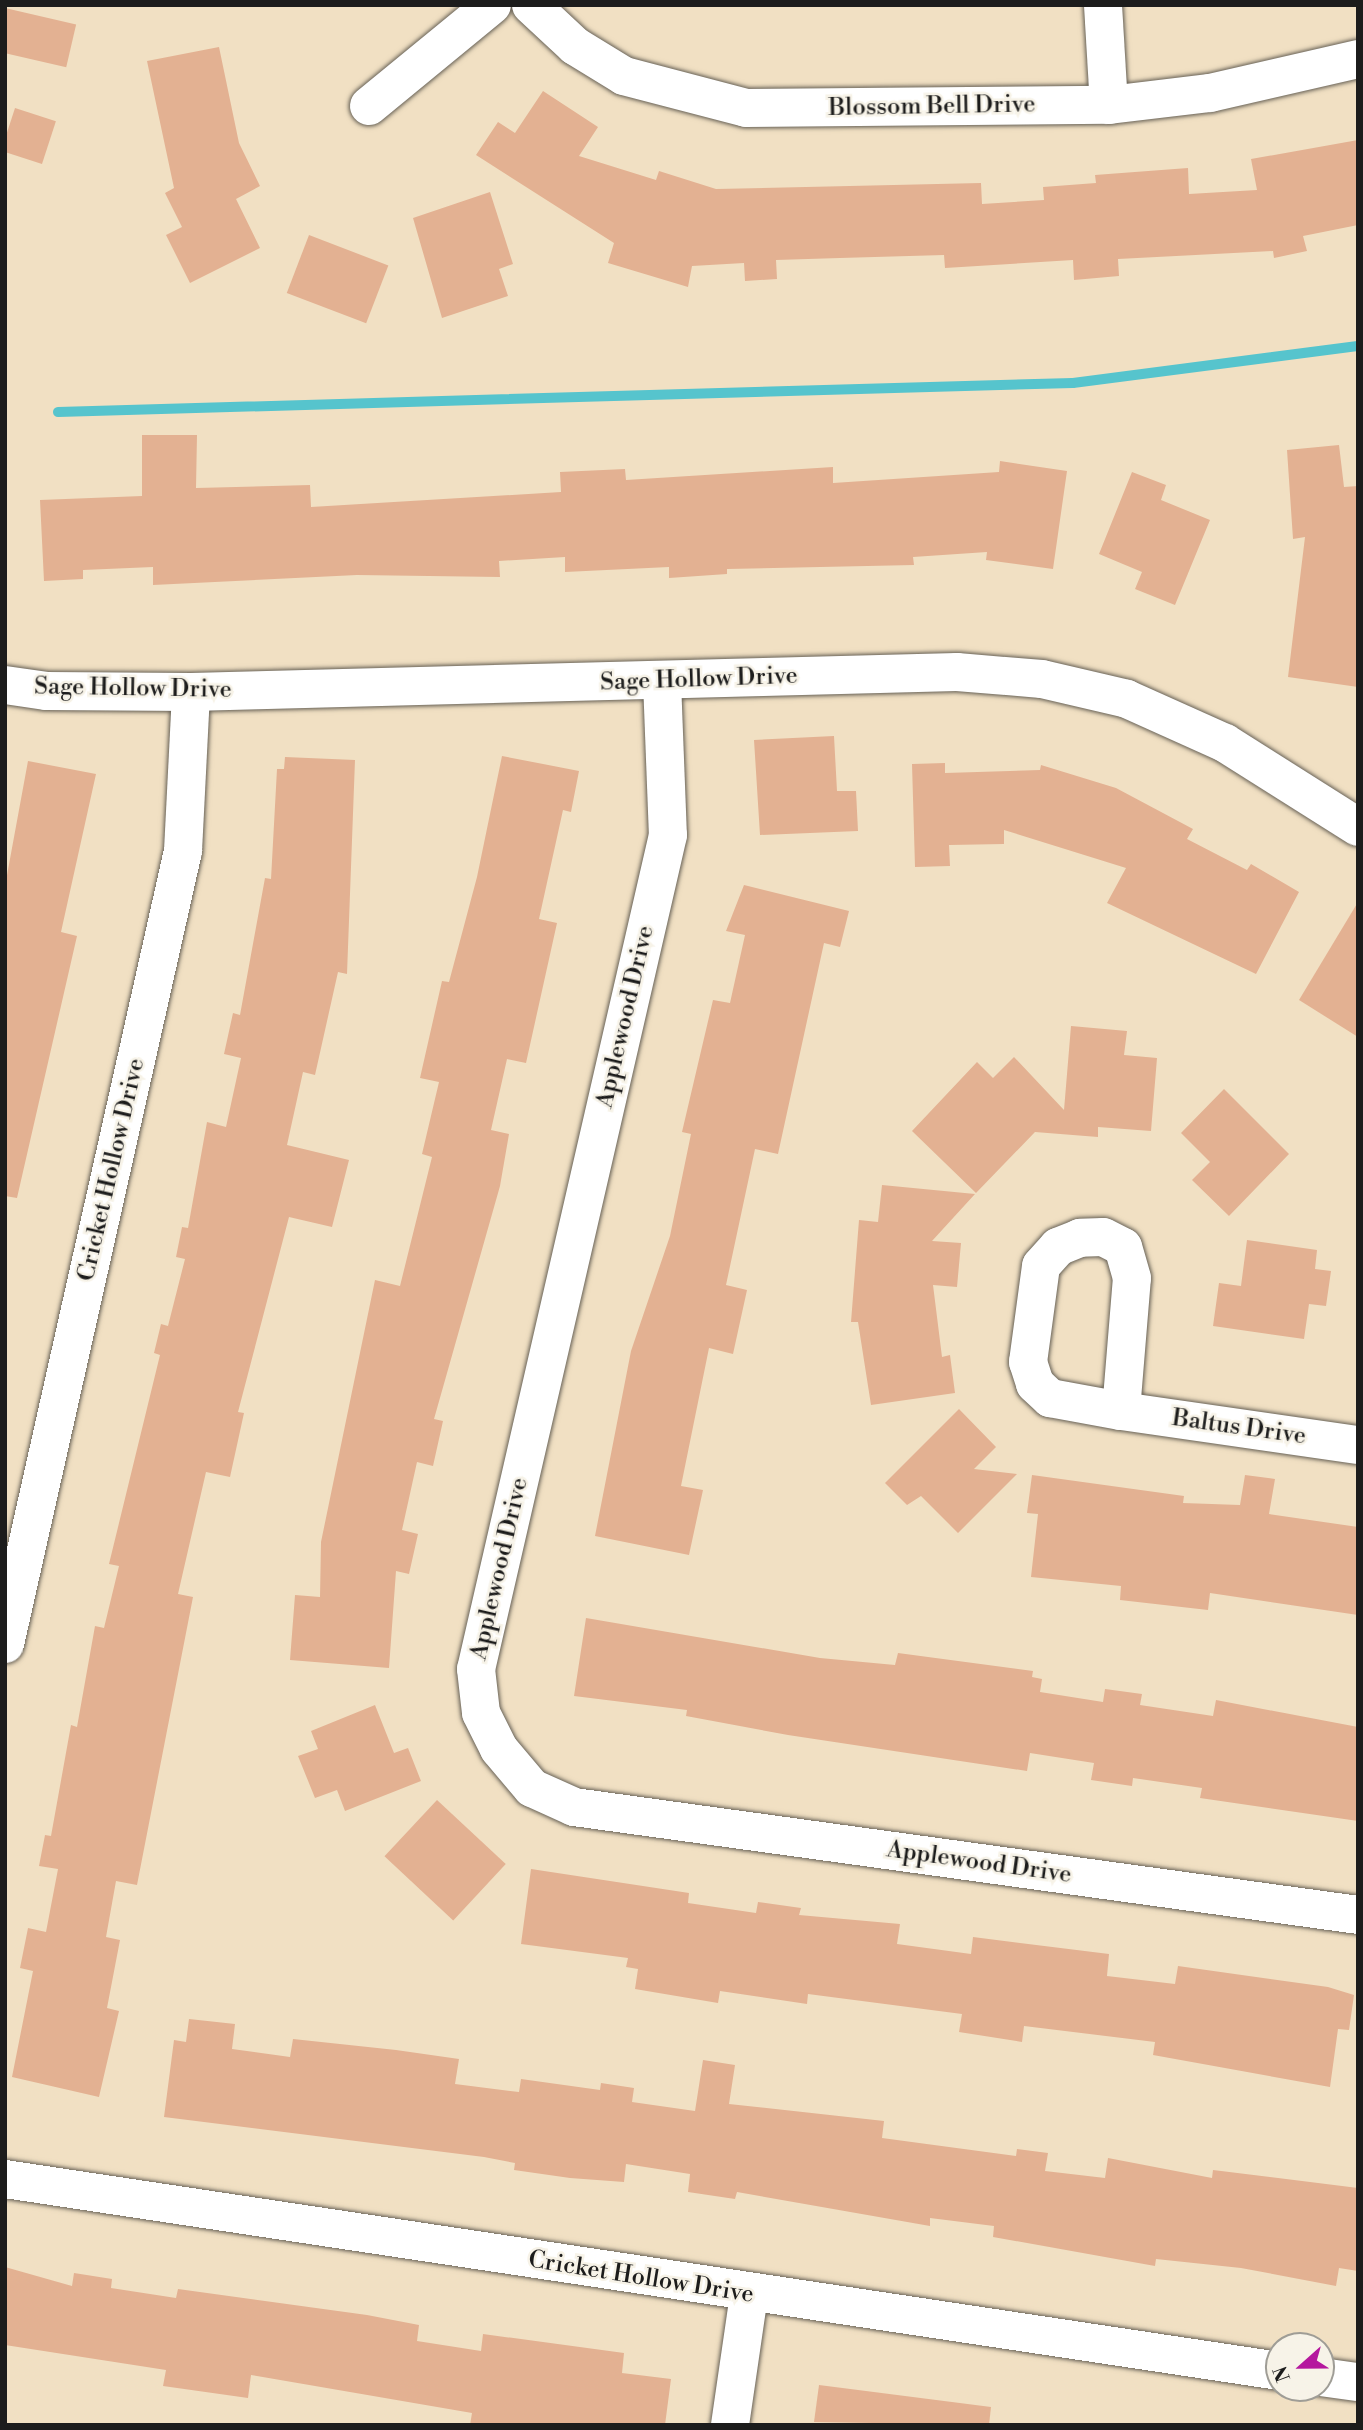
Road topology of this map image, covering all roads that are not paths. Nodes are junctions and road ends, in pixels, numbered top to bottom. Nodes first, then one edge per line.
1 (492, 5) edge
2 (531, 5) edge
3 (1103, 5) edge
4 (1358, 59) edge
5 (1109, 105) junction
6 (369, 106) dead end
7 (662, 681) junction
8 (5, 685) edge
9 (191, 692) junction
10 (1358, 827) edge
11 (1121, 1411) dead end
12 (1358, 1445) edge
13 (5, 1644) edge
14 (1358, 1915) edge
15 (5, 2179) edge
16 (749, 2295) junction
17 (1265, 2369) edge
18 (1335, 2379) edge
19 (1358, 2382) edge
20 (730, 2425) edge

1 - 6 street
2 - 5 street, Blossom Bell Drive
3 - 5 street
4 - 5 street, Blossom Bell Drive
7 - 9 street, Sage Hollow Drive
7 - 10 street, Sage Hollow Drive
7 - 14 street, Applewood Drive
8 - 9 street, Sage Hollow Drive
9 - 13 street, Cricket Hollow Drive
11 - 12 street, Baltus Drive
15 - 16 street, Cricket Hollow Drive
16 - 17 street, Cricket Hollow Drive
16 - 20 street
18 - 19 street

